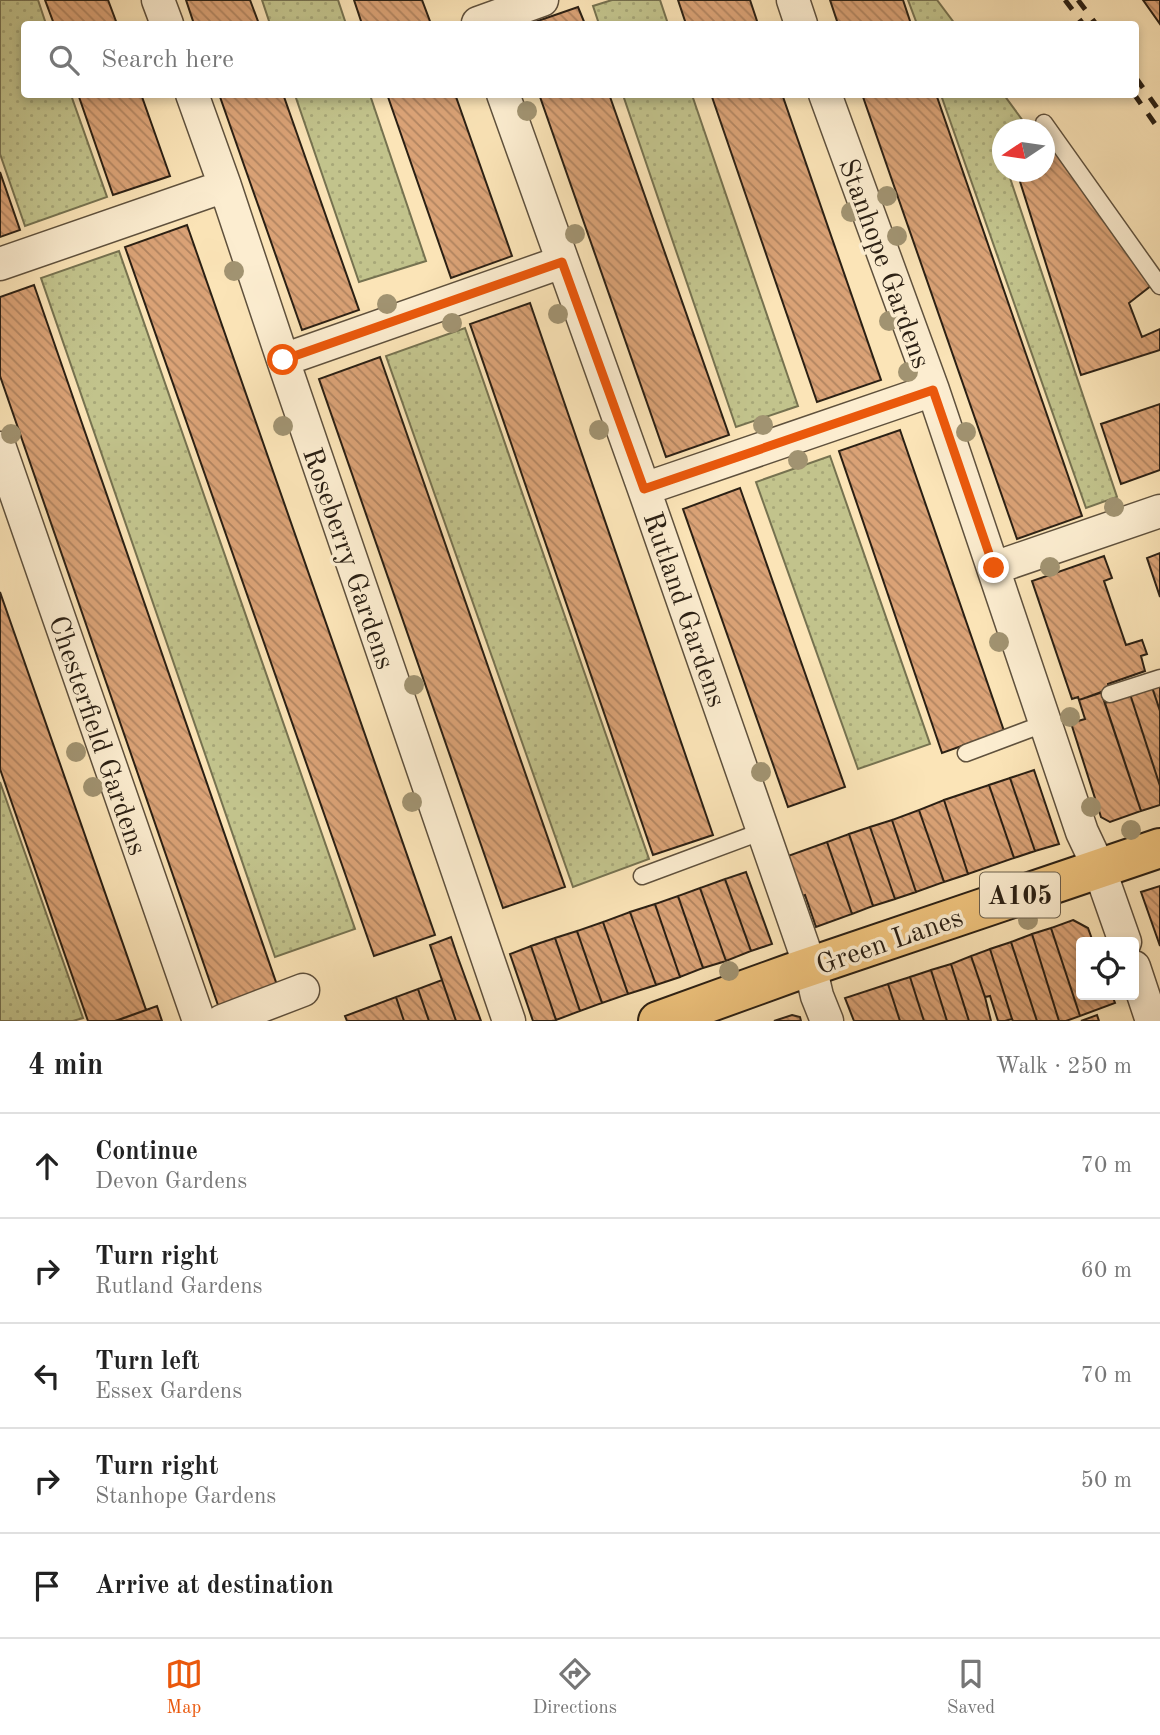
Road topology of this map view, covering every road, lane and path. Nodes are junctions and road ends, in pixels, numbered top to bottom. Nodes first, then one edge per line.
1 (158, 0) edge
2 (542, 0) edge
3 (793, 0) edge
4 (475, 16) edge
5 (166, 21) edge
6 (800, 21) edge
7 (193, 98) edge
8 (504, 98) edge
9 (826, 98) edge
10 (1055, 138) edge
11 (225, 186) junction
12 (562, 262) junction
13 (0, 264) edge
14 (1160, 286) edge
15 (283, 360) junction
16 (933, 390) junction
17 (0, 448) edge
18 (644, 489) junction
19 (1160, 511) edge
20 (994, 568) junction
21 (1160, 678) edge
22 (1110, 694) dead end
23 (1046, 723) junction
24 (966, 753) dead end
25 (763, 831) junction
26 (1160, 848) edge
27 (1099, 868) junction
28 (642, 876) dead end
29 (1123, 937) edge
30 (810, 967) junction
31 (1139, 982) edge
32 (303, 990) dead end
33 (199, 1021) edge
34 (222, 1021) edge
35 (509, 1021) edge
36 (658, 1021) edge
37 (827, 1021) edge
38 (1152, 1021) edge

1 - 5 street
2 - 4 street
3 - 6 street
7 - 11 street, Roseberry Gardens
8 - 12 street, Rutland Gardens
9 - 16 street, Stanhope Gardens
10 - 14 lane
11 - 13 street
11 - 15 street, Roseberry Gardens
12 - 15 street
12 - 18 street, Rutland Gardens
15 - 35 street, Roseberry Gardens
16 - 18 street
16 - 20 street, Stanhope Gardens
17 - 33 street, Chesterfield Gardens
18 - 25 street, Rutland Gardens
19 - 20 street
20 - 23 street, Stanhope Gardens
21 - 22 lane
23 - 24 lane
23 - 27 street, Stanhope Gardens
25 - 28 lane
25 - 30 street, Rutland Gardens
26 - 27 main road, Green Lanes / A105
27 - 29 street, Stanhope Gardens
27 - 30 main road, Green Lanes / A105
30 - 36 main road, Green Lanes / A105
30 - 37 street, Rutland Gardens
31 - 38 street
32 - 34 street

